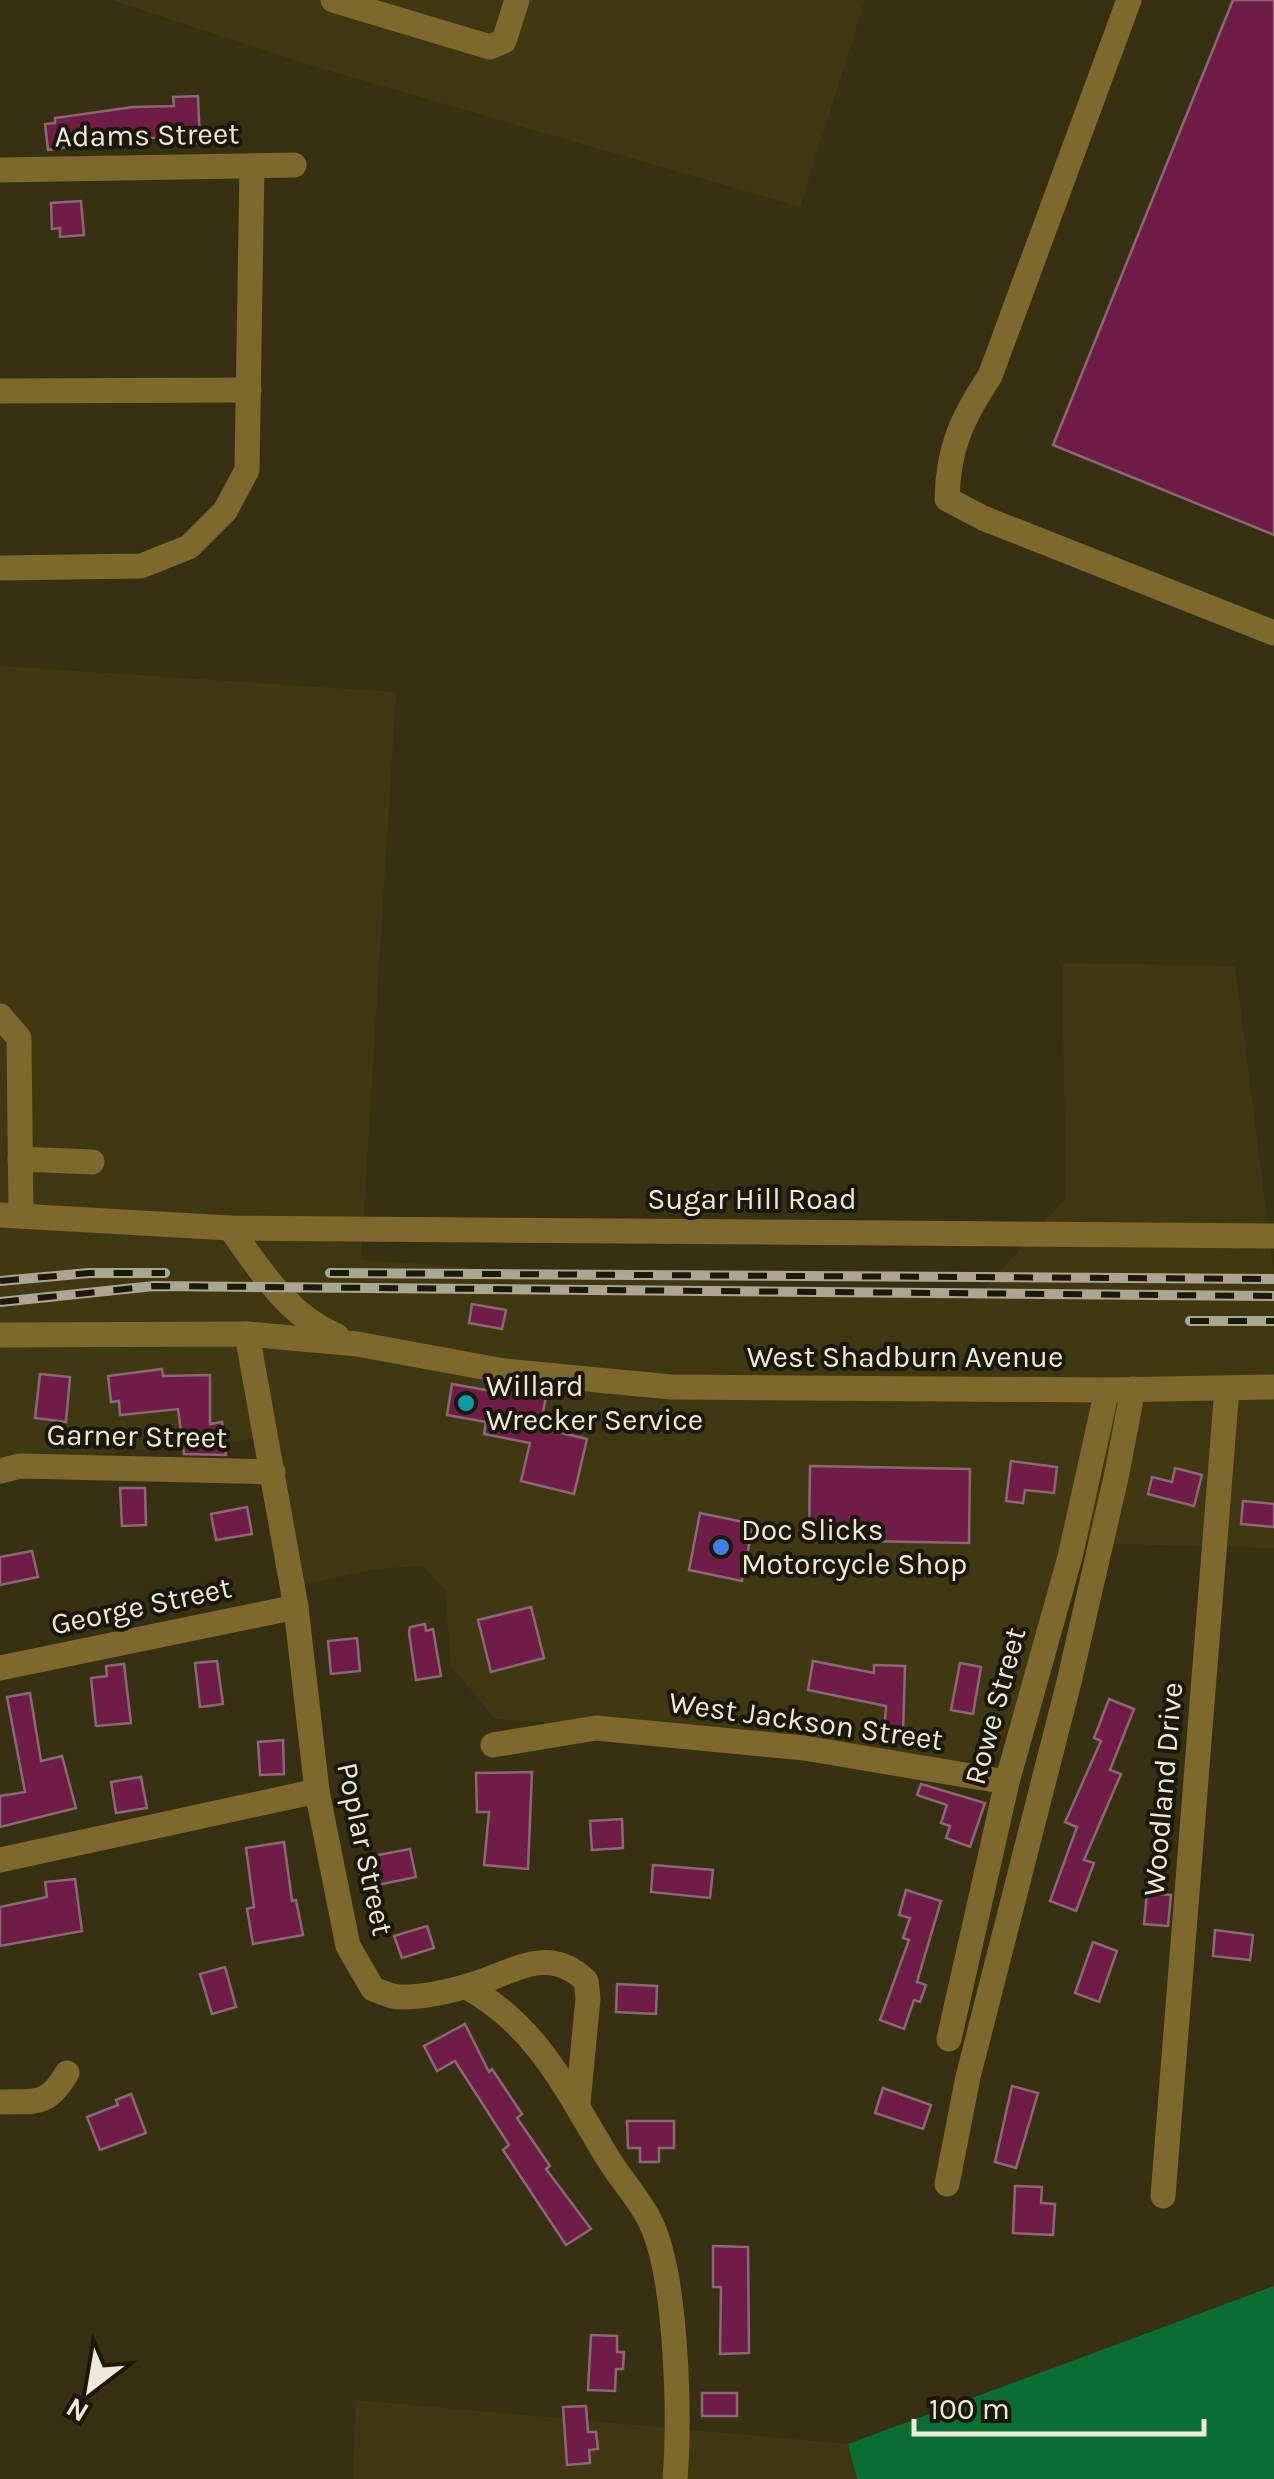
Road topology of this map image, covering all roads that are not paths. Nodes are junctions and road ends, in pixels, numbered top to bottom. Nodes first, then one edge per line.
1 (333, 0) edge
2 (517, 0) edge
3 (1129, 0) edge
4 (388, 8) edge
5 (294, 165) dead end
6 (252, 166) junction
7 (0, 170) edge
8 (249, 390) junction
9 (0, 391) edge
10 (0, 568) edge
11 (1274, 633) edge
12 (0, 1016) edge
13 (20, 1158) junction
14 (92, 1162) dead end
15 (11, 1215) edge
16 (230, 1228) junction
17 (1274, 1236) edge
18 (247, 1334) junction
19 (0, 1335) edge
20 (358, 1344) junction
21 (1274, 1387) edge
22 (1227, 1388) junction
23 (1120, 1390) junction
24 (0, 1471) edge
25 (274, 1472) junction
26 (296, 1607) junction
27 (0, 1668) edge
28 (493, 1745) dead end
29 (1008, 1782) junction
30 (317, 1791) junction
31 (0, 1860) edge
32 (466, 1987) junction
33 (949, 2040) dead end
34 (67, 2073) dead end
35 (0, 2102) edge
36 (578, 2103) junction
37 (947, 2184) dead end
38 (1164, 2196) dead end
39 (675, 2479) edge

1 - 4 street
2 - 4 street
3 - 11 street
5 - 6 street, Adams Street
6 - 7 street, Adams Street
6 - 8 street
8 - 9 street
8 - 10 street
12 - 13 street
13 - 14 street
13 - 15 street
15 - 16 street, Sugar Hill Road
16 - 17 street, Sugar Hill Road
16 - 20 street
18 - 19 street, West Shadburn Avenue
18 - 20 street, West Shadburn Avenue
18 - 25 street, Poplar Street
20 - 23 street, West Shadburn Avenue
21 - 22 street, West Shadburn Avenue
22 - 23 street, West Shadburn Avenue
22 - 38 street, Woodland Drive
23 - 29 street, Rowe Street
23 - 37 street
24 - 25 street, Garner Street
25 - 26 street, Poplar Street
26 - 27 street, George Street
26 - 30 street, Poplar Street
28 - 29 street, West Jackson Street
29 - 33 street, Rowe Street
30 - 31 street
30 - 32 street, Poplar Street
32 - 36 street
32 - 36 street, Poplar Street
34 - 35 street
36 - 39 street

